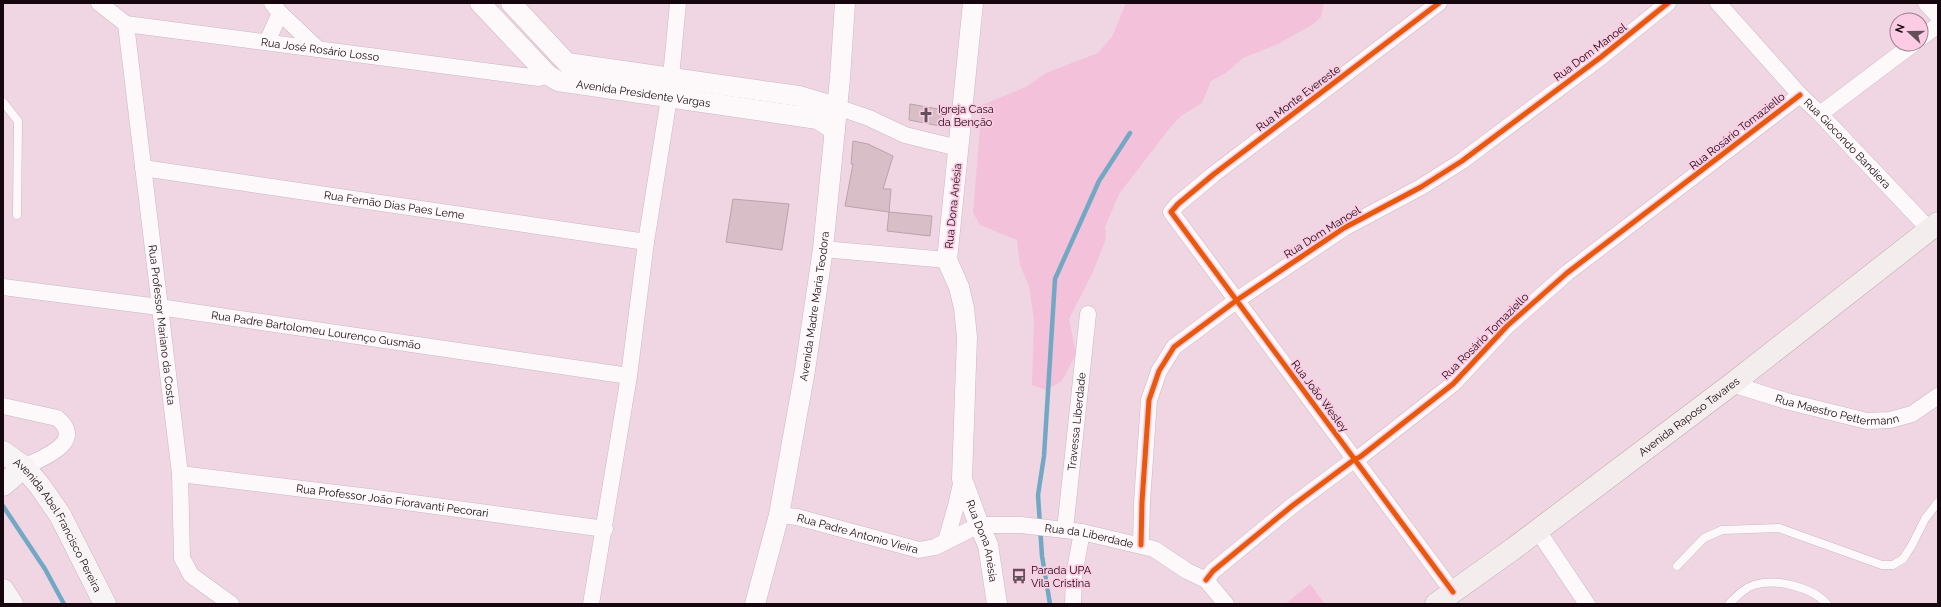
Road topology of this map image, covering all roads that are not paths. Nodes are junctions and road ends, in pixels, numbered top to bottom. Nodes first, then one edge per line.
1 (99, 3) edge
2 (480, 3) edge
3 (511, 3) edge
4 (678, 3) edge
5 (845, 3) edge
6 (973, 3) edge
7 (1440, 3) edge
8 (1668, 3) edge
9 (1718, 3) edge
10 (1926, 3) edge
11 (276, 8) edge
12 (1938, 16) edge
13 (126, 24) junction
14 (1938, 25) edge
15 (1929, 32) edge
16 (267, 42) junction
17 (318, 49) junction
18 (1902, 52) edge
19 (548, 75) junction
20 (671, 78) junction
21 (1800, 95) junction
22 (669, 98) junction
23 (3, 102) edge
24 (837, 107) junction
25 (1820, 114) junction
26 (835, 130) junction
27 (958, 148) junction
28 (143, 168) junction
29 (1171, 212) joint
30 (16, 215) dead end
31 (1933, 226) edge
32 (646, 242) junction
33 (823, 249) junction
34 (947, 260) junction
35 (3, 287) edge
36 (1237, 300) junction
37 (159, 307) junction
38 (1088, 314) dead end
39 (629, 376) junction
40 (1732, 384) junction
41 (1938, 396) edge
42 (3, 406) edge
43 (3, 452) edge
44 (1355, 459) junction
45 (24, 467) junction
46 (180, 474) junction
47 (962, 479) junction
48 (3, 485) edge
49 (1938, 502) edge
50 (779, 515) junction
51 (979, 525) junction
52 (605, 529) junction
53 (1060, 530) junction
54 (1538, 531) junction
55 (1082, 532) junction
56 (946, 541) junction
57 (1141, 545) junction
58 (1677, 566) dead end
59 (1206, 580) junction
60 (3, 590) edge
61 (1444, 598) edge
62 (12, 604) edge
63 (105, 604) edge
64 (231, 604) edge
65 (591, 604) edge
66 (755, 604) edge
67 (997, 604) edge
68 (1073, 604) edge
69 (1226, 604) edge
70 (1587, 604) edge
71 (1729, 604) edge
72 (1827, 604) edge

1 - 13 street
2 - 19 street, Avenida Presidente Vargas
3 - 20 street, Avenida Presidente Vargas
4 - 20 street
5 - 24 street, Avenida Madre Maria Teodora
6 - 27 street, Rua Dona Anésia
7 - 29 street, Rua Monte Evereste
8 - 36 street, Rua Dom Manoel
9 - 21 street, Rua Giocondo Bandiera
10 - 12 street
11 - 16 street
11 - 17 street
13 - 16 street, Rua José Rosário Losso
13 - 28 street, Rua Professor Mariano da Costa
14 - 15 street
16 - 17 street, Rua José Rosário Losso
17 - 19 street, Rua José Rosário Losso
18 - 25 street
19 - 22 street, Avenida Presidente Vargas
20 - 22 street
20 - 24 street, Avenida Presidente Vargas
21 - 25 street, Rua Giocondo Bandiera
21 - 44 street, Rua Rosário Tomaziello
22 - 26 street, Avenida Presidente Vargas
22 - 32 street
23 - 30 lane
24 - 26 street, Avenida Madre Maria Teodora
24 - 27 street
25 - 31 street, Rua Giocondo Bandiera
26 - 33 street, Avenida Madre Maria Teodora
27 - 34 street, Rua Dona Anésia
28 - 32 street, Rua Fernão Dias Paes Leme
28 - 37 street, Rua Professor Mariano da Costa
29 - 36 street, Rua João Wesley
31 - 40 main road, Avenida Raposo Tavares
32 - 39 street
33 - 34 street
33 - 50 street, Avenida Madre Maria Teodora
34 - 47 street, Rua Dona Anésia
35 - 37 street, Rua Padre Bartolomeu Lourenço Gusmão
36 - 44 street, Rua João Wesley
36 - 57 street, Rua Dom Manoel
37 - 39 street, Rua Padre Bartolomeu Lourenço Gusmão
37 - 46 street, Rua Professor Mariano da Costa
38 - 53 street, Travessa Liberdade
39 - 52 street
40 - 41 street, Rua Maestro Pettermann
40 - 54 main road, Avenida Raposo Tavares
42 - 45 street
43 - 45 main road, Avenida Abel Francisco Pereira
44 - 59 street, Rua Rosário Tomaziello
44 - 61 street, Rua João Wesley
45 - 48 main road
45 - 63 main road, Avenida Abel Francisco Pereira
46 - 52 street, Rua Professor João Fioravanti Pecorari
46 - 64 street, Rua Professor Mariano da Costa
47 - 51 street, Rua Dona Anésia
47 - 56 street, Rua Dona Anésia
49 - 58 lane
50 - 56 street, Rua Padre Antonio Vieira
50 - 66 street, Avenida Madre Maria Teodora
51 - 53 street, Rua da Liberdade
51 - 56 street, Rua Padre Antonio Vieira
51 - 67 street, Rua Dona Anésia
52 - 65 street
53 - 55 street, Rua da Liberdade
54 - 61 main road, Avenida Raposo Tavares
54 - 70 street
55 - 57 street, Rua da Liberdade
55 - 68 street
57 - 59 street, Rua da Liberdade
59 - 69 street, Rua da Liberdade
60 - 62 main road
71 - 72 lane

